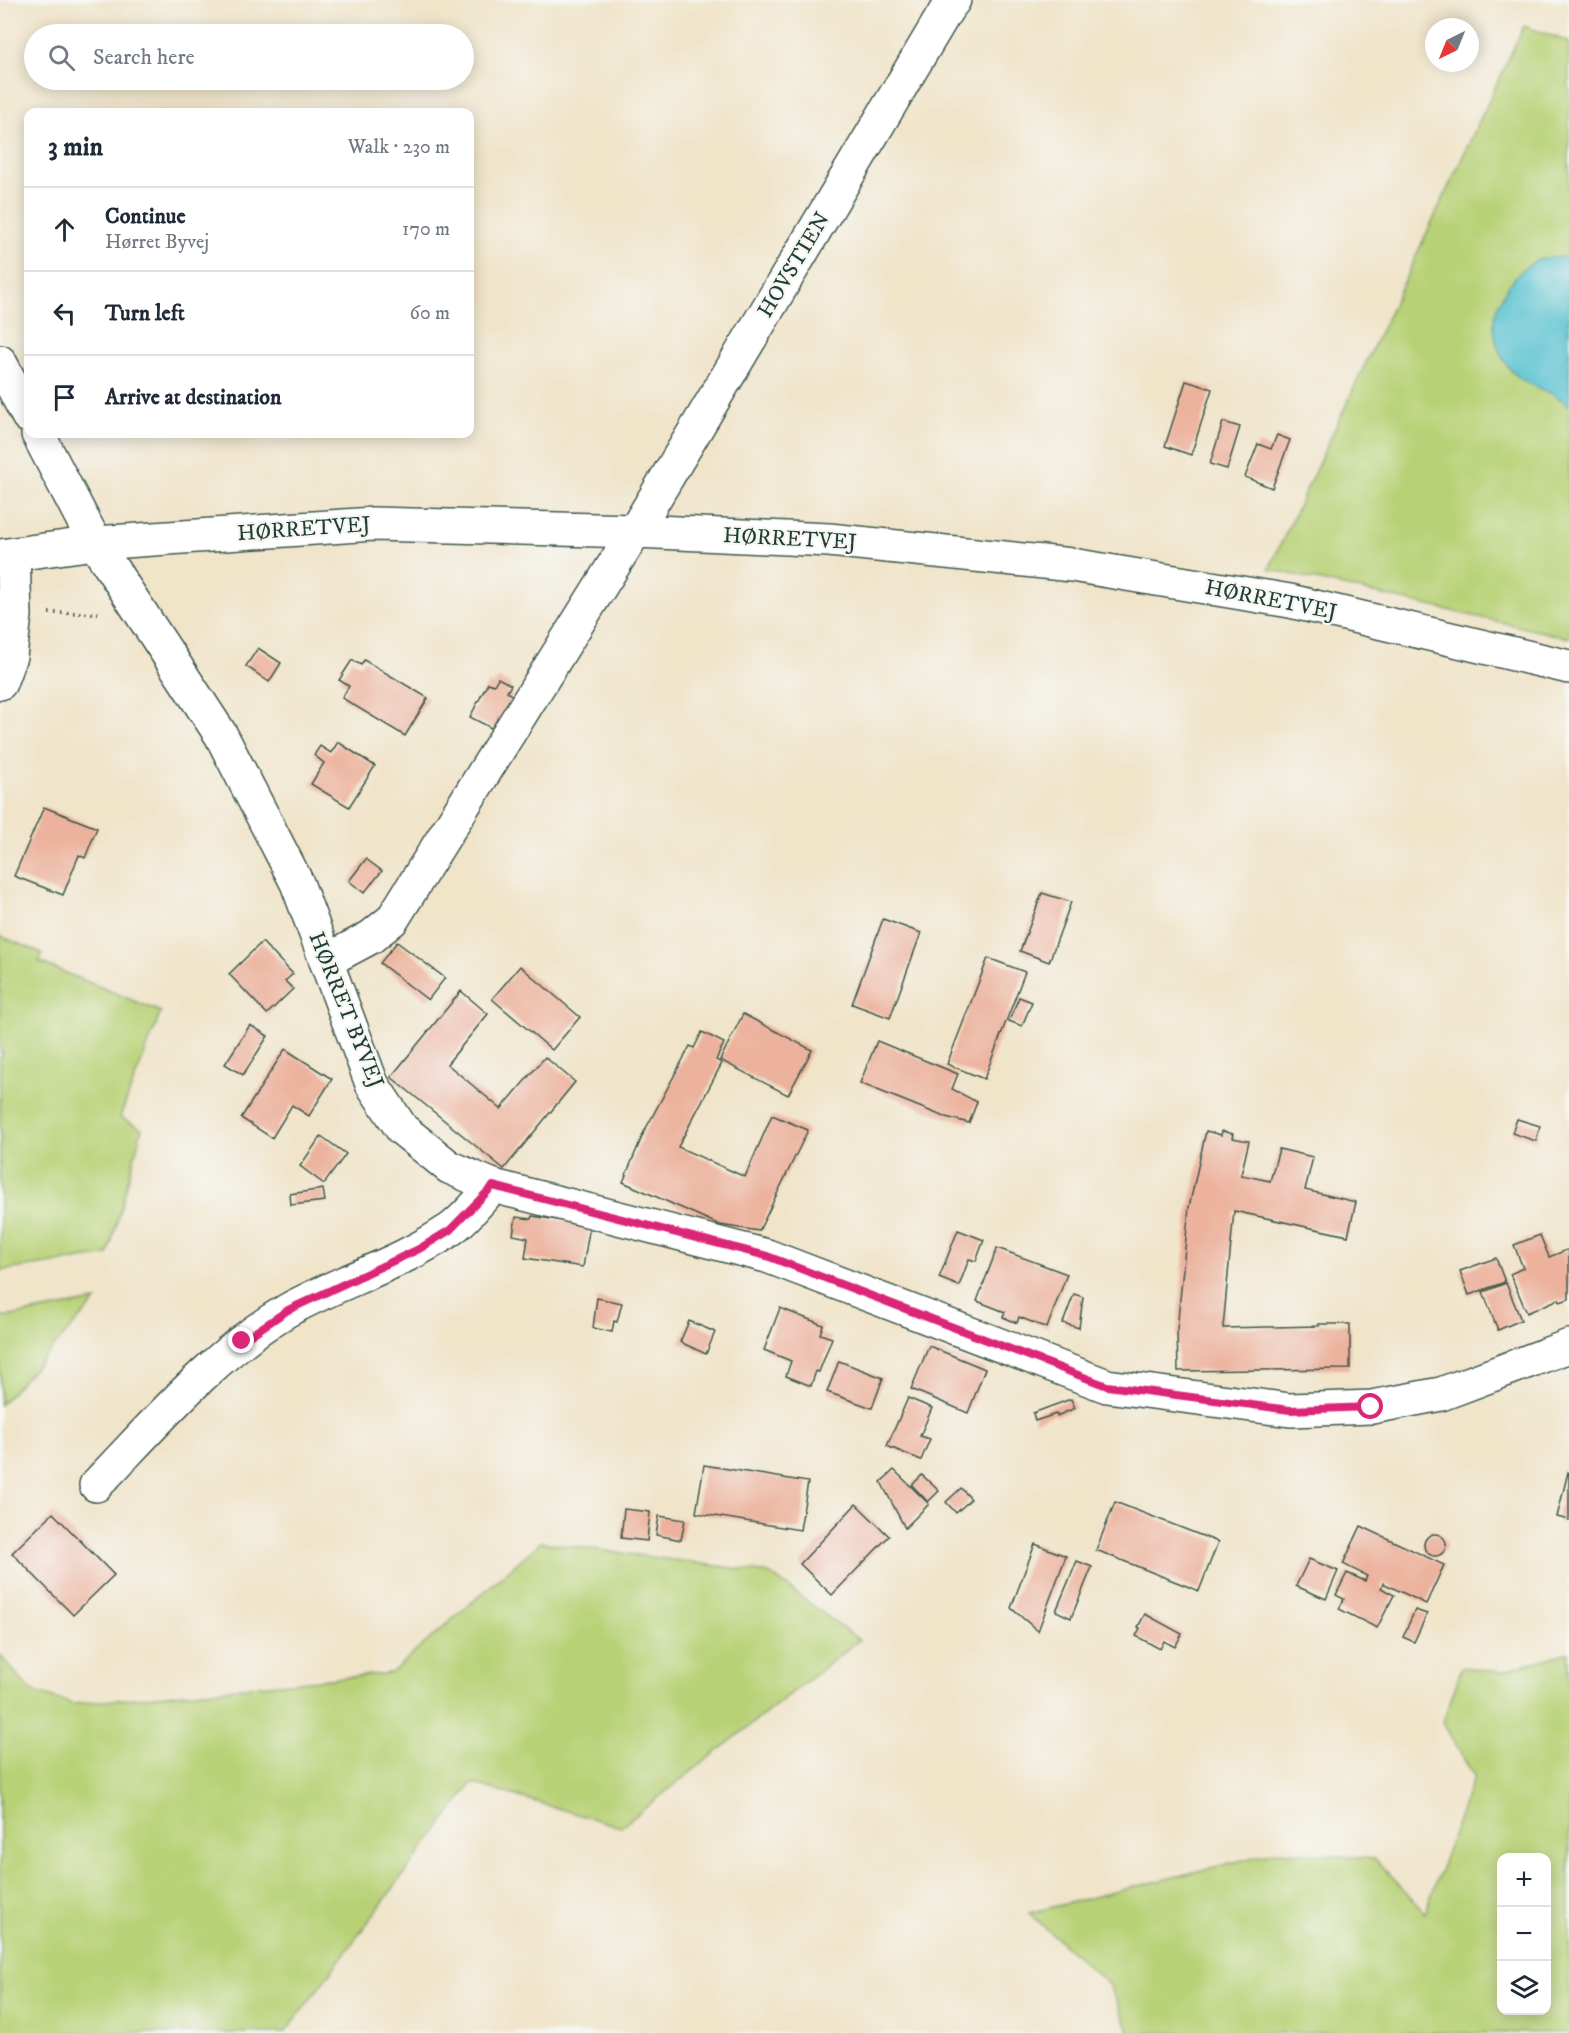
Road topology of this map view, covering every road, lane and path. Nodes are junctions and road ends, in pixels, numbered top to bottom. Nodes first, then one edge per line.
1 (954, 0) edge
2 (0, 362) edge
3 (24, 408) edge
4 (40, 438) edge
5 (635, 531) junction
6 (95, 543) junction
7 (6, 555) edge
8 (15, 615) junction
9 (141, 615) junction
10 (1569, 667) edge
11 (0, 683) edge
12 (326, 961) junction
13 (493, 1186) junction
14 (1569, 1346) edge
15 (96, 1485) dead end

1 - 5 street, HOVSTIEN
2 - 3 street
4 - 6 street, HØRRET BYVEJ
5 - 6 street, HØRRETVEJ
5 - 10 street, HØRRETVEJ
5 - 12 street, HOVSTIEN
6 - 7 street, HØRRETVEJ
6 - 9 street, HØRRET BYVEJ
7 - 8 street
8 - 9 path
8 - 11 street
9 - 12 street, HØRRET BYVEJ
12 - 13 street, HØRRET BYVEJ
13 - 14 street, HØRRET BYVEJ
13 - 15 street

